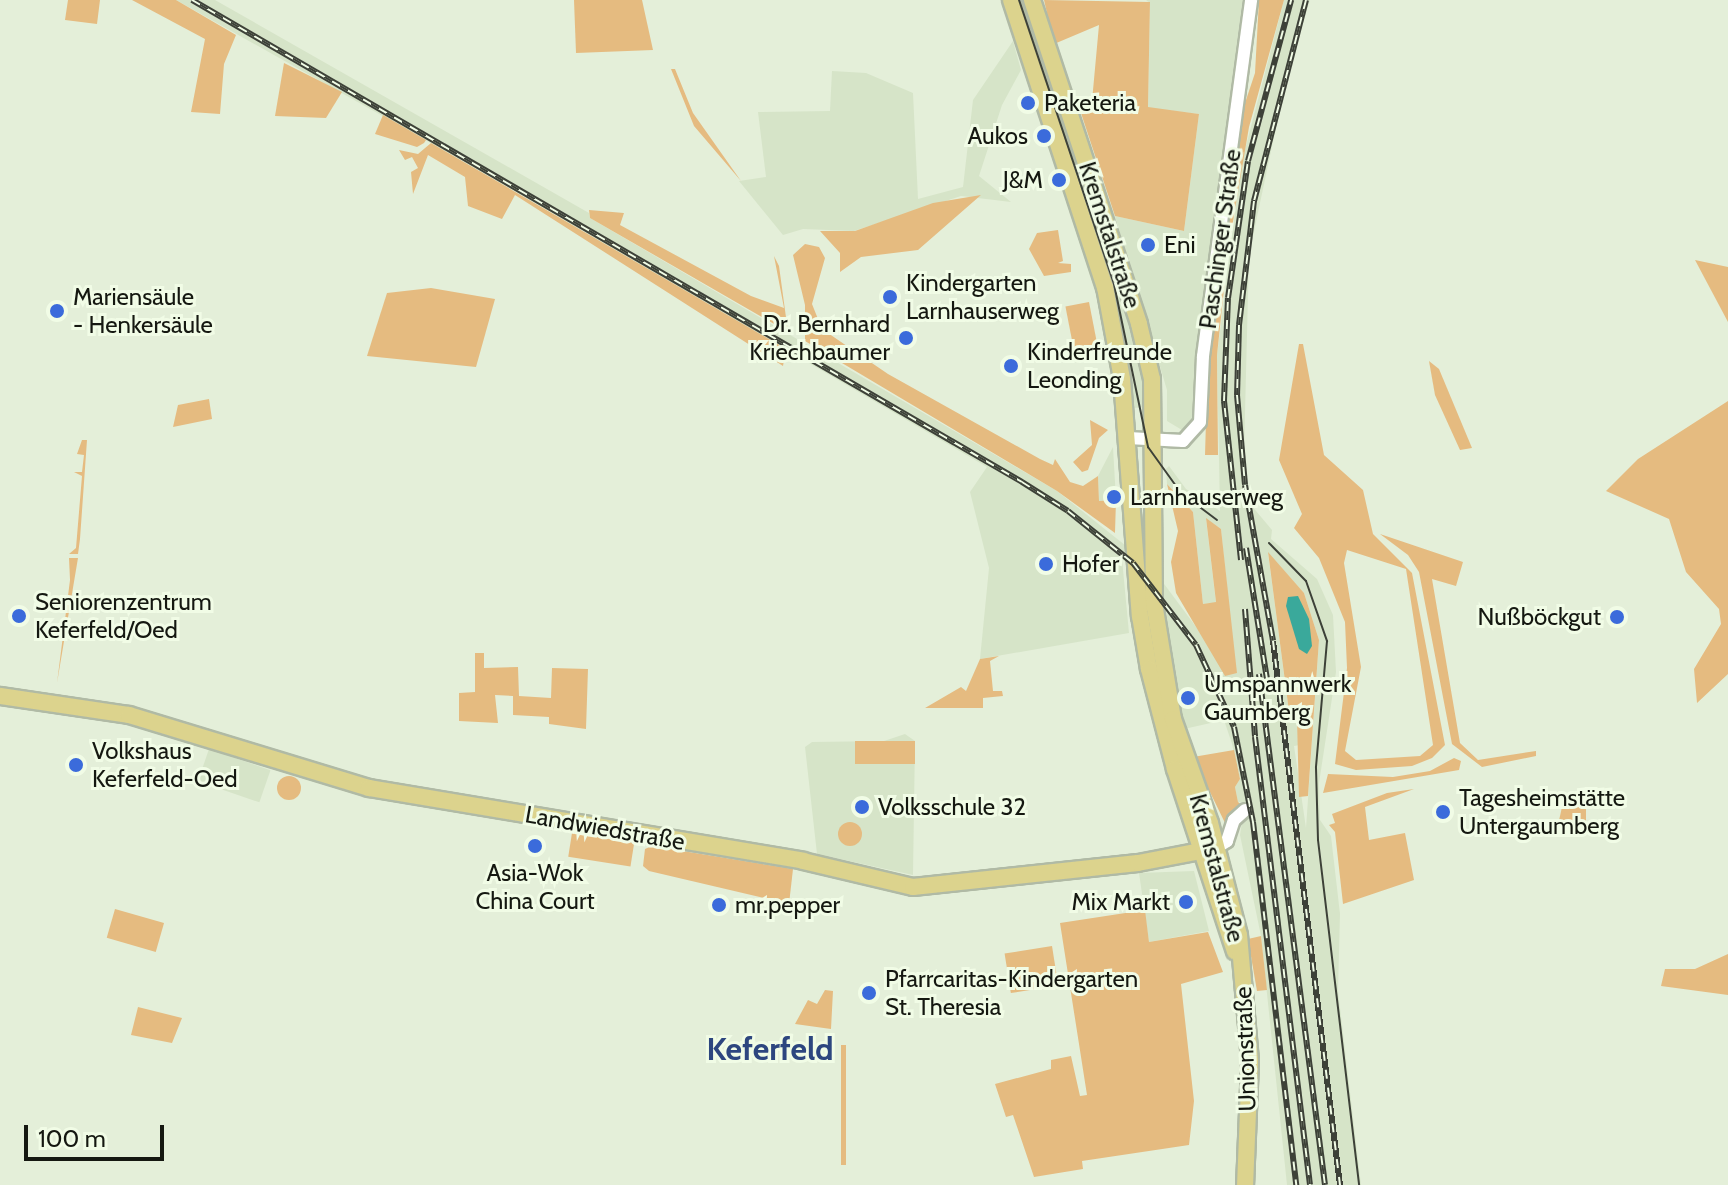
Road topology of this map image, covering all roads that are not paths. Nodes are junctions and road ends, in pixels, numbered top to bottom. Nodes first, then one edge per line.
1 (1011, 0) edge
2 (1032, 0) edge
3 (1251, 0) edge
4 (1128, 438) junction
5 (1153, 440) junction
6 (0, 696) edge
7 (1245, 810) dead end
8 (1209, 850) junction
9 (1240, 960) joint
10 (1246, 1138) junction
11 (1233, 1185) edge
12 (1245, 1185) edge

1 - 4 main road, Kremstalstraße
2 - 5 main road, Kremstalstraße
3 - 5 street, Paschinger Straße
4 - 5 street
4 - 8 main road, Kremstalstraße
5 - 8 main road, Kremstalstraße
6 - 8 main road, Landwiedstraße
7 - 8 street
8 - 9 main road, Kremstalstraße
9 - 10 main road, Unionstraße
10 - 11 main road, Unionstraße
10 - 12 main road, Unionstraße

